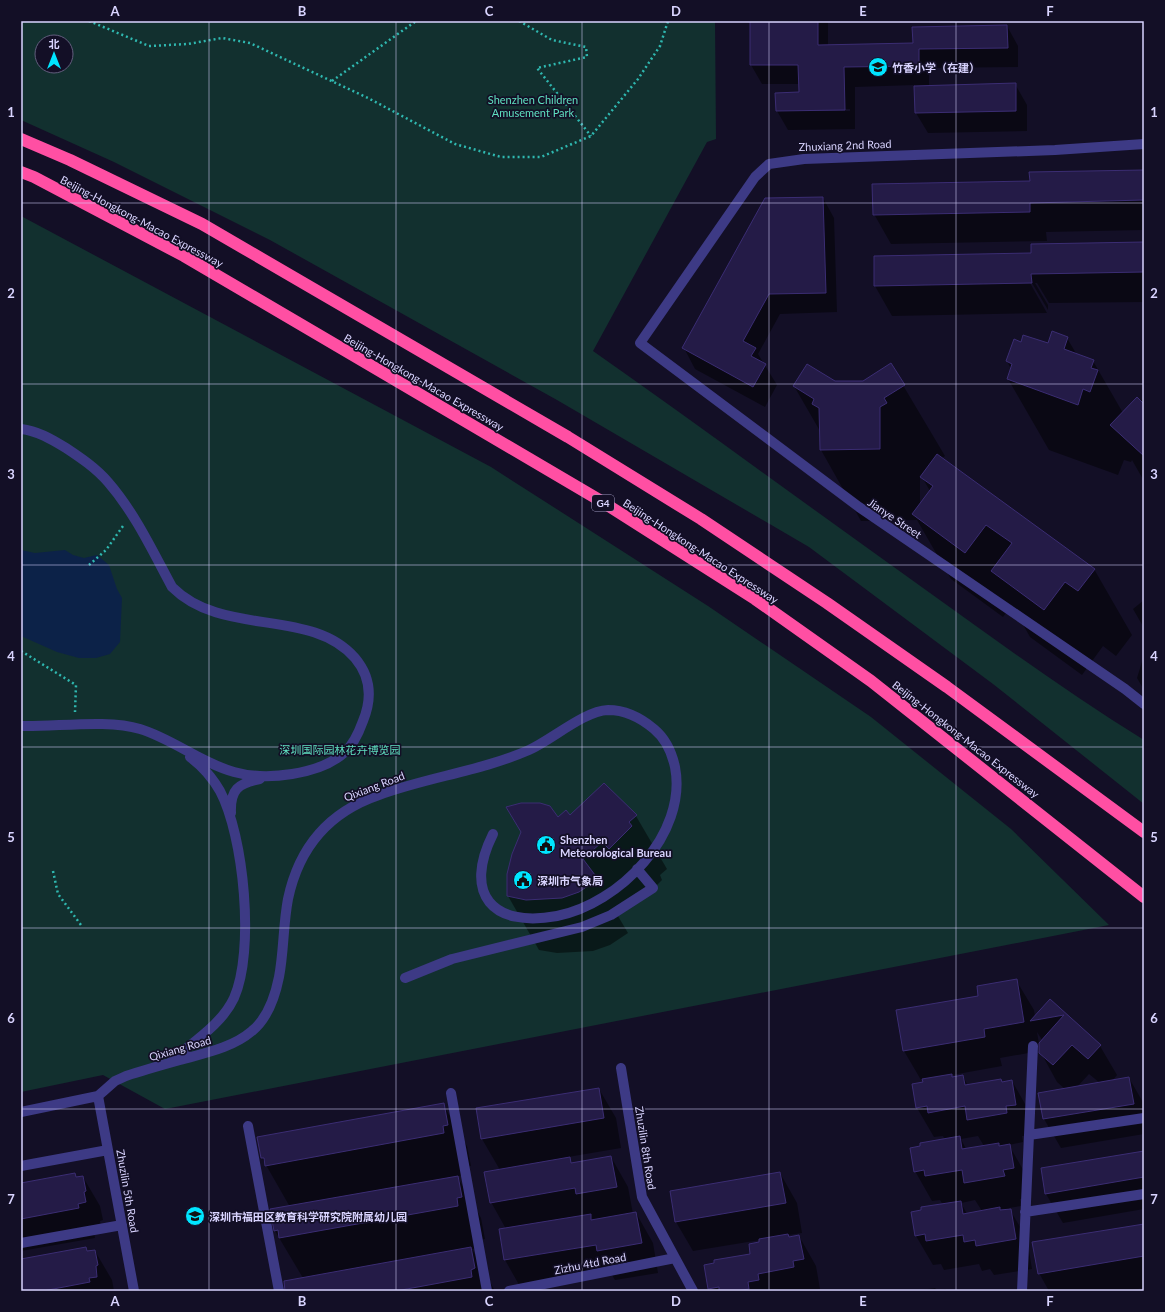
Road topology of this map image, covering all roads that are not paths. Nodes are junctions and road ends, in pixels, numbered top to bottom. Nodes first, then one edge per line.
1 (21, 139) edge
2 (1144, 144) edge
3 (21, 172) edge
4 (640, 343) joint
5 (21, 429) edge
6 (1144, 704) edge
7 (21, 726) edge
8 (174, 745) junction
9 (277, 775) junction
10 (231, 819) junction
11 (1144, 832) edge
12 (493, 834) dead end
13 (637, 869) junction
14 (1144, 898) edge
15 (405, 978) dead end
16 (1033, 1046) dead end
17 (168, 1063) junction
18 (621, 1068) dead end
19 (451, 1093) dead end
20 (98, 1096) junction
21 (21, 1112) edge
22 (1144, 1118) edge
23 (248, 1126) dead end
24 (1029, 1135) junction
25 (108, 1150) junction
26 (21, 1166) edge
27 (1144, 1194) edge
28 (1025, 1212) junction
29 (122, 1225) junction
30 (21, 1243) edge
31 (675, 1258) junction
32 (134, 1291) edge
33 (279, 1291) edge
34 (487, 1291) edge
35 (509, 1291) edge
36 (693, 1291) edge
37 (1022, 1291) edge

1 - 11 highway, Beijing-Hongkong-Macao Expressway
2 - 4 street, Zhuxiang 2nd Road
3 - 14 highway, Beijing-Hongkong-Macao Expressway / G4
4 - 6 street, Jianye Street
5 - 9 street
7 - 8 street
8 - 9 street
8 - 10 street
9 - 10 street
10 - 17 street
12 - 13 street
13 - 15 street
13 - 17 street, Qixiang Road
16 - 24 street
17 - 20 street, Qixiang Road
18 - 31 street, Zhuzilin 8th Road
19 - 34 street
20 - 21 street
20 - 25 street, Zhuzilin 5th Road
22 - 24 street
23 - 33 street
24 - 28 street
25 - 26 street
25 - 29 street, Zhuzilin 5th Road
27 - 28 street
28 - 37 street
29 - 30 street
29 - 32 street, Zhuzilin 5th Road
31 - 35 street, Zizhu 4td Road
31 - 36 street, Zhuzilin 8th Road

